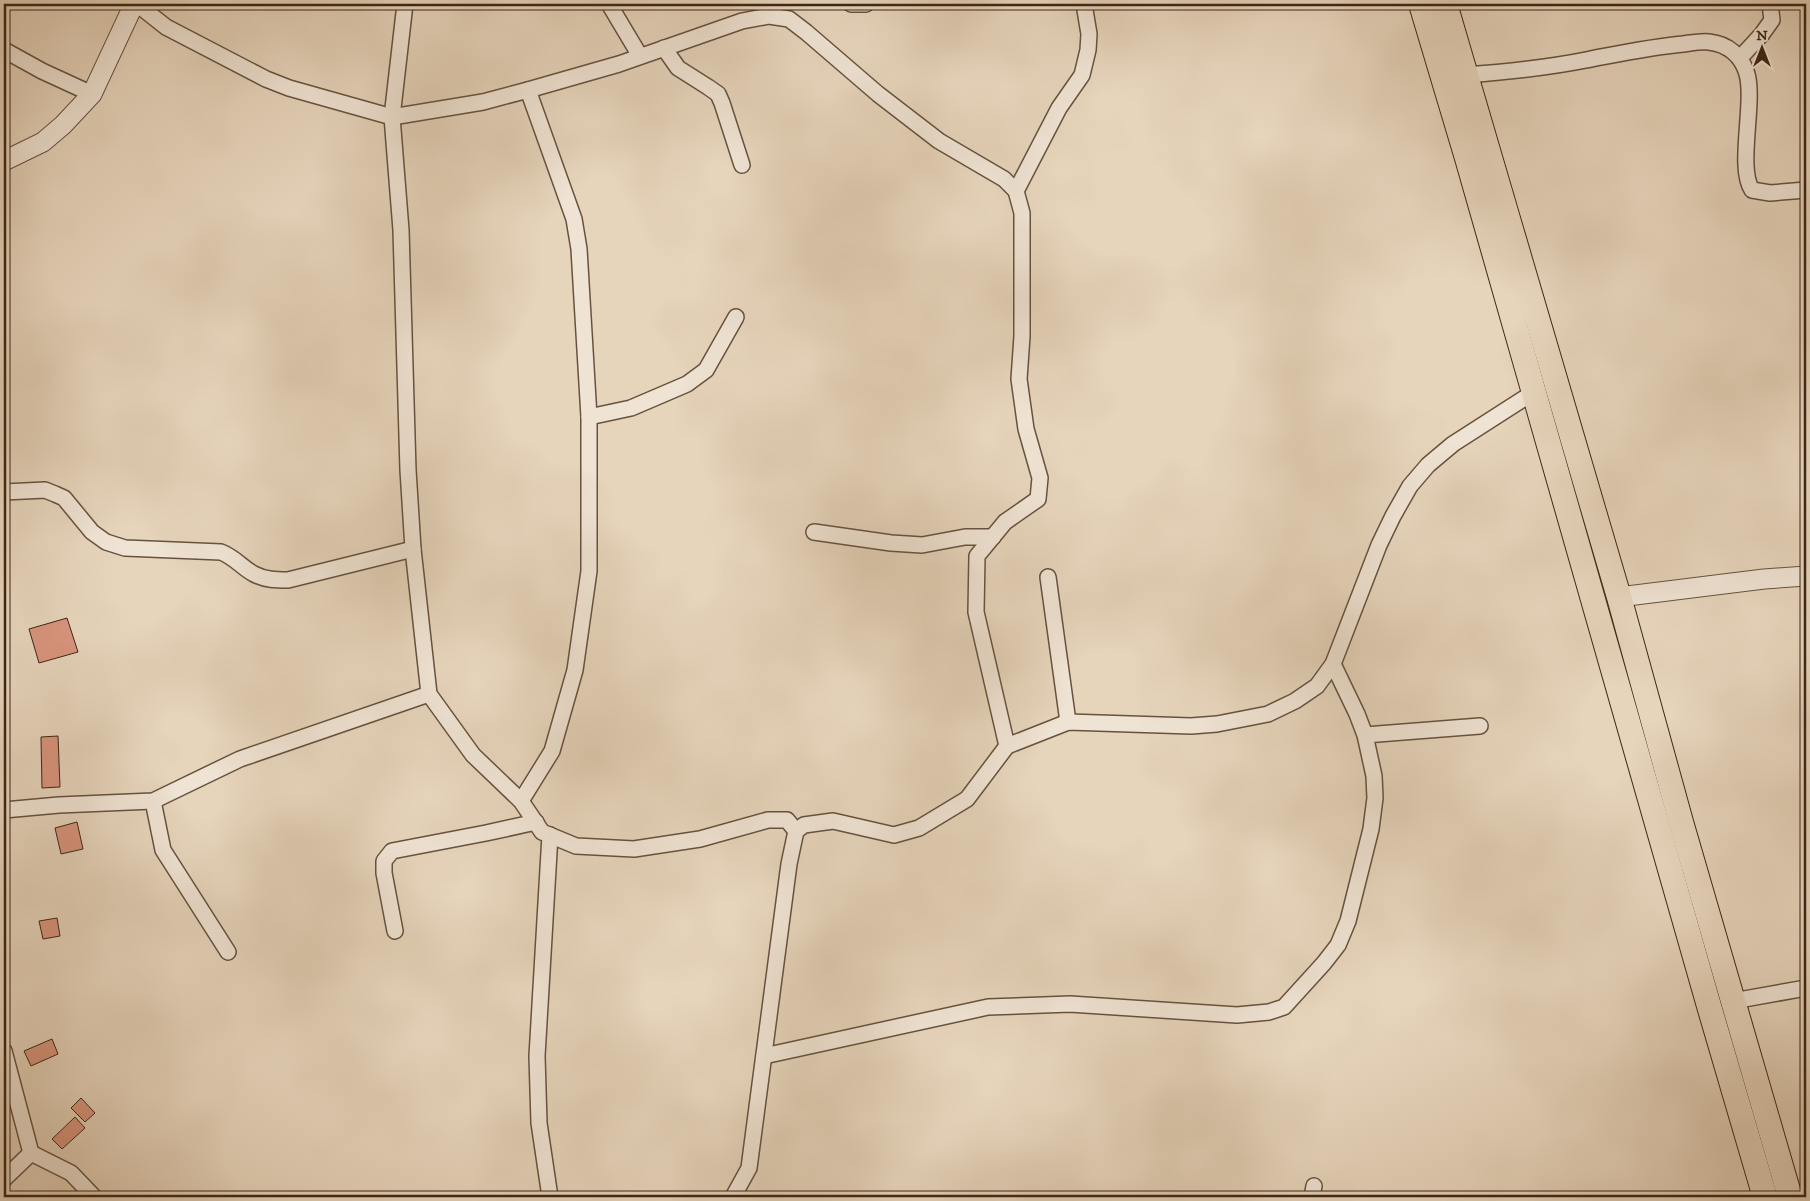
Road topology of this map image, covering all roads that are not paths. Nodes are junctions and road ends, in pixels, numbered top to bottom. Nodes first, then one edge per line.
1 (135, 4) edge
2 (405, 4) edge
3 (609, 4) edge
4 (781, 4) edge
5 (851, 4) edge
6 (866, 4) edge
7 (1084, 4) edge
8 (1421, 4) edge
9 (1445, 4) edge
10 (1770, 4) edge
11 (769, 16) junction
12 (664, 48) junction
13 (4, 50) edge
14 (640, 56) junction
15 (1740, 58) junction
16 (1465, 76) junction
17 (528, 90) junction
18 (92, 94) junction
19 (392, 116) junction
20 (4, 161) edge
21 (742, 165) dead end
22 (1806, 190) edge
23 (1016, 191) junction
24 (736, 317) dead end
25 (1534, 392) junction
26 (589, 417) junction
27 (4, 492) edge
28 (814, 532) dead end
29 (992, 537) junction
30 (413, 549) junction
31 (1806, 576) edge
32 (1048, 577) dead end
33 (1619, 597) junction
34 (1333, 664) junction
35 (429, 694) junction
36 (1068, 722) junction
37 (1480, 726) dead end
38 (1365, 735) junction
39 (1008, 746) junction
40 (153, 801) junction
41 (521, 801) junction
42 (4, 810) edge
43 (536, 822) junction
44 (796, 831) junction
45 (550, 835) junction
46 (395, 931) dead end
47 (228, 952) dead end
48 (1806, 988) edge
49 (1733, 1001) junction
50 (4, 1050) edge
51 (764, 1056) junction
52 (32, 1153) junction
53 (4, 1179) edge
54 (94, 1197) edge
55 (550, 1197) edge
56 (733, 1197) edge
57 (1765, 1197) edge
58 (1790, 1197) edge

1 - 18 street
1 - 19 street
2 - 19 street
3 - 14 street
4 - 11 street
5 - 6 street
7 - 23 street
8 - 25 main road
9 - 16 main road
10 - 15 street
11 - 12 street
11 - 23 street
12 - 14 street
12 - 21 street
13 - 18 street
14 - 17 street
15 - 16 street
15 - 22 street
16 - 33 main road
17 - 19 street
17 - 26 street
18 - 20 street
19 - 30 street
23 - 29 street
24 - 26 street
25 - 34 street
25 - 57 main road
26 - 41 street
27 - 30 street
28 - 29 street
29 - 39 street
30 - 35 street
31 - 33 street
32 - 36 street
33 - 49 main road
34 - 36 street
34 - 38 street
35 - 40 street
35 - 41 street
36 - 39 street
37 - 38 street
38 - 51 street
39 - 44 street
40 - 42 street
40 - 47 street
41 - 43 street
43 - 45 street
43 - 46 street
44 - 45 street
44 - 51 street
45 - 55 street
48 - 49 street
49 - 58 main road
50 - 52 street
51 - 56 street
52 - 53 street
52 - 54 street

